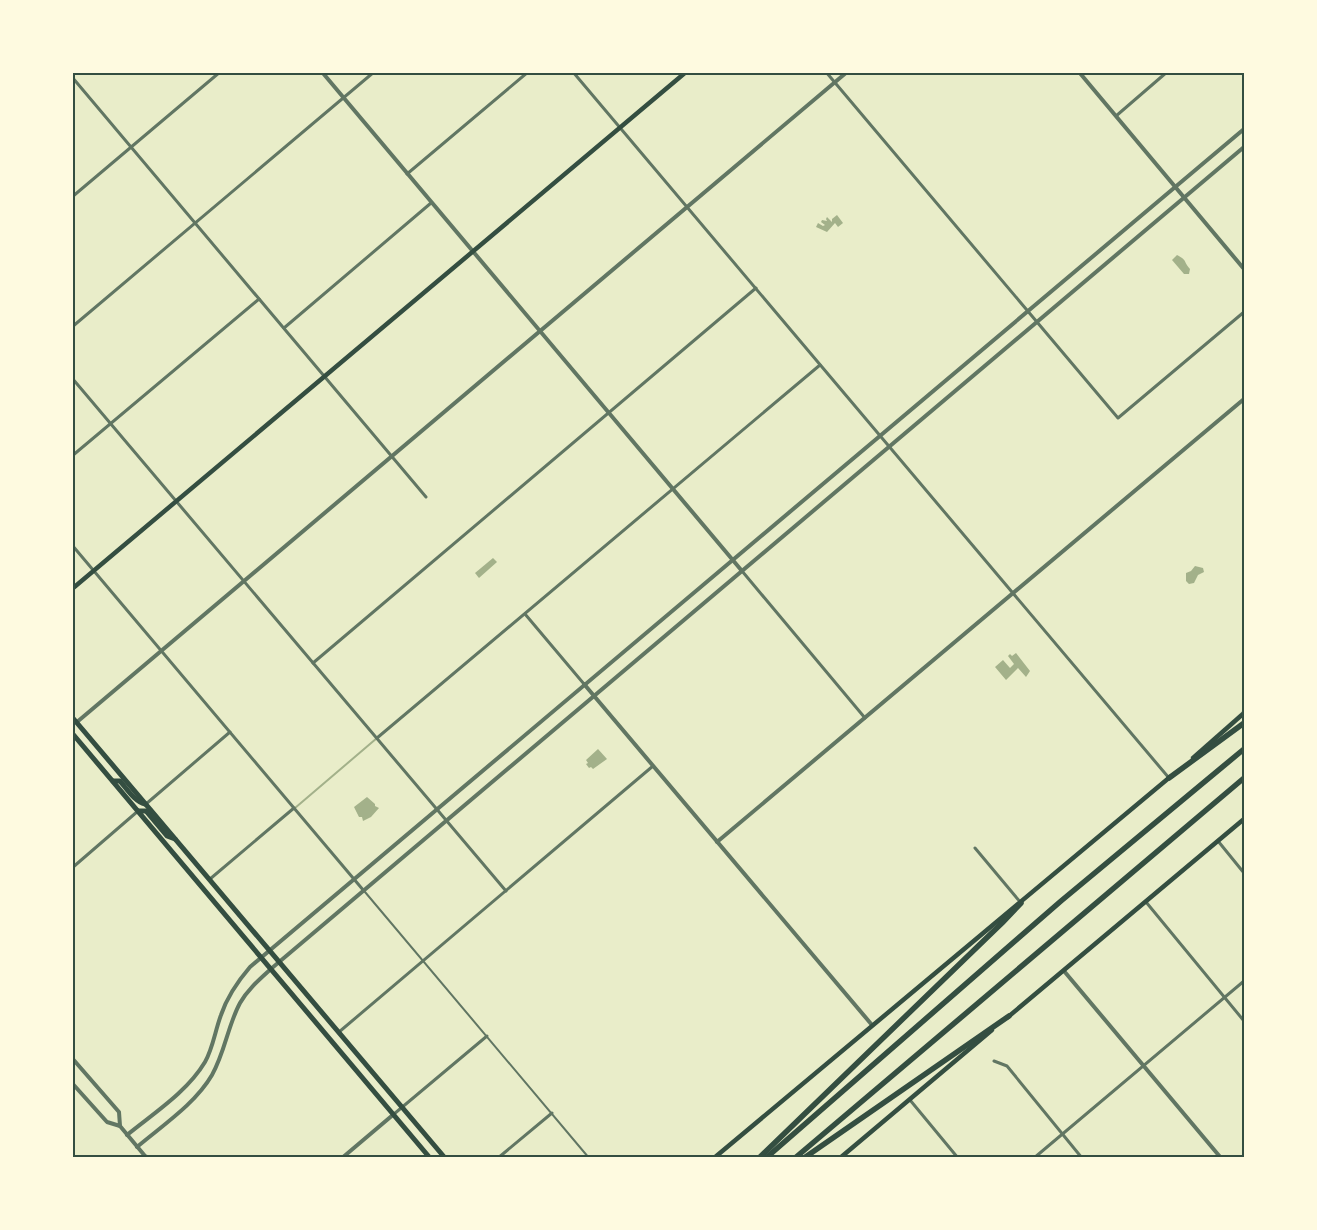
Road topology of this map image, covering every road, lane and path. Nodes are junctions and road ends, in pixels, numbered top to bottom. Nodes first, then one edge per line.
1 (220, 72) edge
2 (322, 72) edge
3 (374, 72) edge
4 (528, 72) edge
5 (573, 72) edge
6 (686, 72) edge
7 (826, 72) edge
8 (847, 72) edge
9 (1079, 72) edge
10 (1167, 72) edge
11 (72, 78) edge
12 (835, 83) junction
13 (344, 98) junction
14 (1116, 116) junction
15 (620, 128) junction
16 (1244, 129) edge
17 (132, 147) junction
18 (1244, 147) edge
19 (407, 174) junction
20 (1176, 187) junction
21 (72, 197) edge
22 (1184, 198) junction
23 (432, 203) junction
24 (687, 208) junction
25 (196, 223) junction
26 (473, 252) junction
27 (1244, 269) edge
28 (756, 288) junction
29 (259, 299) junction
30 (1028, 312) junction
31 (1244, 312) edge
32 (1037, 322) junction
33 (72, 327) edge
34 (284, 328) junction
35 (540, 332) junction
36 (820, 365) junction
37 (325, 377) junction
38 (72, 378) edge
39 (1244, 399) edge
40 (608, 413) junction
41 (111, 423) junction
42 (880, 436) junction
43 (890, 447) junction
44 (72, 456) edge
45 (392, 456) junction
46 (673, 489) junction
47 (426, 497) dead end
48 (177, 501) junction
49 (72, 545) edge
50 (732, 560) junction
51 (95, 571) junction
52 (742, 572) junction
53 (244, 581) junction
54 (72, 589) edge
55 (1013, 594) junction
56 (525, 614) junction
57 (162, 650) junction
58 (313, 663) junction
59 (584, 684) junction
60 (594, 696) junction
61 (1244, 712) edge
62 (72, 717) edge
63 (865, 718) junction
64 (77, 722) junction
65 (1244, 723) edge
66 (230, 732) junction
67 (72, 733) edge
68 (377, 738) junction
69 (1244, 749) edge
70 (654, 766) junction
71 (1169, 778) junction
72 (1244, 778) edge
73 (113, 781) junction
74 (146, 804) junction
75 (294, 808) junction
76 (436, 809) junction
77 (138, 811) junction
78 (1244, 819) edge
79 (447, 821) junction
80 (175, 839) junction
81 (1218, 841) junction
82 (718, 842) junction
83 (975, 848) dead end
84 (72, 868) edge
85 (1244, 873) edge
86 (354, 879) junction
87 (210, 880) junction
88 (364, 891) junction
89 (506, 891) junction
90 (1146, 902) junction
91 (1020, 903) junction
92 (269, 951) junction
93 (262, 957) junction
94 (423, 960) junction
95 (279, 962) junction
96 (272, 968) junction
97 (1064, 971) junction
98 (1244, 981) edge
99 (1225, 997) junction
100 (1009, 1016) junction
101 (1244, 1021) edge
102 (872, 1025) junction
103 (338, 1033) junction
104 (487, 1036) junction
105 (72, 1058) edge
106 (994, 1061) dead end
107 (1144, 1066) junction
108 (72, 1083) edge
109 (910, 1100) junction
110 (401, 1108) junction
111 (552, 1112) junction
112 (394, 1114) junction
113 (120, 1126) junction
114 (1062, 1134) junction
115 (127, 1135) junction
116 (137, 1147) junction
117 (146, 1157) edge
118 (342, 1158) edge
119 (430, 1158) edge
120 (444, 1158) edge
121 (498, 1158) edge
122 (589, 1158) edge
123 (714, 1158) edge
124 (759, 1158) edge
125 (766, 1158) edge
126 (795, 1158) edge
127 (804, 1158) edge
128 (840, 1158) edge
129 (958, 1158) edge
130 (1034, 1158) edge
131 (1082, 1158) edge
132 (1221, 1158) edge

1 - 17 street
2 - 13 street
3 - 13 street
4 - 19 street
5 - 15 street
6 - 15 main road
7 - 12 street
8 - 12 street
9 - 14 street
10 - 14 street
11 - 17 street
12 - 24 street
12 - 30 street
13 - 19 street
13 - 25 street
14 - 20 street
15 - 24 street
15 - 26 main road
16 - 20 street
17 - 21 street
17 - 25 street
18 - 22 street
19 - 23 street
20 - 22 street
20 - 30 street
22 - 27 street
22 - 32 street
23 - 26 street
23 - 34 street
24 - 28 street
24 - 35 street
25 - 29 street
25 - 33 street
26 - 35 street
26 - 37 main road
28 - 36 street
28 - 40 street
29 - 34 street
29 - 41 street
30 - 32 street
30 - 42 street
31 - 32 street
32 - 43 street
34 - 37 street
35 - 40 street
35 - 45 street
36 - 42 street
36 - 46 street
37 - 45 street
37 - 48 main road
38 - 41 street
39 - 55 street
40 - 46 street
40 - 58 street
41 - 44 street
41 - 48 street
42 - 43 street
42 - 50 street
43 - 52 street
43 - 55 street
45 - 47 street
45 - 53 street
46 - 50 street
46 - 56 street
48 - 51 main road
48 - 53 street
49 - 51 street
50 - 52 street
50 - 59 street
51 - 54 main road
51 - 57 street
52 - 60 street
52 - 63 street
53 - 57 street
53 - 58 street
55 - 63 street
55 - 71 street
56 - 59 street
56 - 68 street
57 - 64 street
57 - 66 street
58 - 68 street
59 - 60 street
59 - 76 street
60 - 70 street
60 - 79 street
61 - 71 main road
62 - 64 highway
63 - 82 street
64 - 74 highway
65 - 71 highway
66 - 74 street
66 - 75 street
67 - 73 highway
68 - 76 street
69 - 125 highway
70 - 82 street
70 - 89 street
71 - 91 main road
72 - 126 highway
73 - 74 highway
73 - 77 highway
74 - 80 highway
75 - 86 street
75 - 87 street
76 - 79 street
76 - 86 street
77 - 80 highway
77 - 84 street
77 - 93 highway
78 - 81 main road
79 - 88 street
79 - 89 street
80 - 87 highway
81 - 85 street
81 - 90 main road
82 - 102 street
83 - 91 street
86 - 88 street
86 - 92 street
87 - 92 highway
88 - 94 lane
88 - 95 street
89 - 94 street
90 - 97 main road
90 - 99 street
91 - 102 main road
91 - 124 highway
92 - 93 street
92 - 95 highway
93 - 96 highway
93 - 115 street
94 - 103 street
94 - 104 lane
95 - 96 street
95 - 103 highway
96 - 112 highway
96 - 116 street
97 - 100 main road
97 - 107 street
98 - 99 street
99 - 101 street
99 - 107 street
100 - 109 main road
100 - 127 highway
102 - 123 main road
103 - 110 highway
104 - 110 street
104 - 111 lane
105 - 113 street
106 - 114 street
107 - 114 street
107 - 132 street
108 - 113 street
109 - 128 main road
109 - 129 street
110 - 112 street
110 - 120 highway
111 - 121 street
111 - 122 lane
112 - 118 street
112 - 119 highway
113 - 115 street
114 - 130 street
114 - 131 street
115 - 116 street
116 - 117 street

